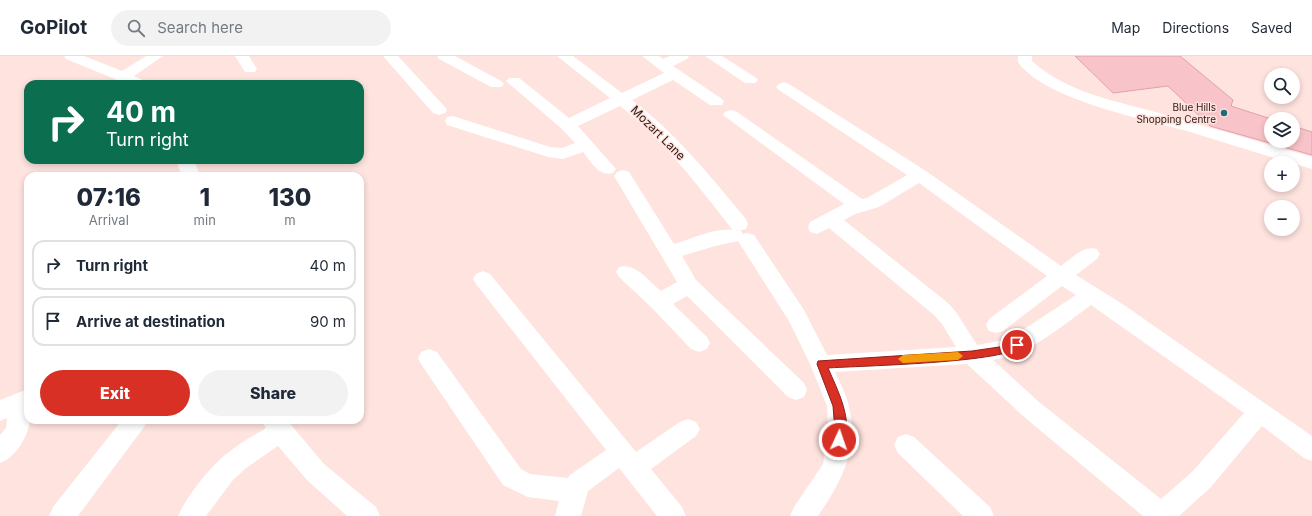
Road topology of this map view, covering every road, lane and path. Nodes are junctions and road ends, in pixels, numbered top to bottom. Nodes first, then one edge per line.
1 (71, 56) edge
2 (156, 56) edge
3 (242, 56) edge
4 (444, 56) edge
5 (564, 56) edge
6 (649, 56) edge
7 (682, 56) edge
8 (712, 56) edge
9 (1025, 56) edge
10 (396, 57) edge
11 (250, 69) dead end
12 (669, 69) junction
13 (123, 77) junction
14 (130, 80) edge
15 (750, 80) dead end
16 (514, 81) dead end
17 (496, 84) dead end
18 (784, 87) dead end
19 (622, 99) junction
20 (716, 102) dead end
21 (439, 110) dead end
22 (731, 114) dead end
23 (453, 121) dead end
24 (568, 125) junction
25 (586, 145) junction
26 (1312, 163) edge
27 (920, 175) junction
28 (860, 207) junction
29 (740, 233) junction
30 (669, 253) junction
31 (1090, 254) dead end
32 (626, 272) dead end
33 (1061, 276) junction
34 (483, 279) dead end
35 (689, 285) junction
36 (1092, 295) junction
37 (659, 302) junction
38 (996, 325) dead end
39 (699, 343) dead end
40 (972, 355) junction
41 (428, 358) dead end
42 (822, 364) junction
43 (796, 390) dead end
44 (15, 404) edge
45 (1260, 411) junction
46 (133, 424) edge
47 (277, 425) edge
48 (688, 429) dead end
49 (906, 445) dead end
50 (1312, 450) edge
51 (0, 452) edge
52 (628, 460) junction
53 (574, 491) junction
54 (62, 516) edge
55 (191, 516) edge
56 (367, 516) edge
57 (568, 516) edge
58 (673, 516) edge
59 (803, 516) edge
60 (981, 516) edge
61 (1163, 516) edge

1 - 13 street
2 - 13 street
3 - 11 street
4 - 17 street
5 - 19 street, Mozart Lane
6 - 12 street
7 - 12 street
8 - 15 street
9 - 26 street
10 - 21 street
12 - 19 street
12 - 20 street
13 - 14 street
16 - 24 street
18 - 27 street
19 - 24 street
19 - 29 street, Mozart Lane
22 - 28 street
23 - 25 street
24 - 25 street
25 - 30 street
27 - 28 street
27 - 33 street
28 - 40 street
29 - 30 street
29 - 42 street, Mozart Lane
30 - 35 street
31 - 33 street
32 - 37 street
33 - 36 street
33 - 38 street
34 - 52 street
35 - 37 street
35 - 43 street
36 - 40 street
36 - 45 street
37 - 39 street
40 - 42 street
40 - 61 street
41 - 53 street
42 - 59 street, Mozart Lane
44 - 51 street
45 - 50 street
45 - 61 street
46 - 54 street
47 - 55 street
47 - 56 street
48 - 52 street
49 - 60 street
52 - 53 street
52 - 58 street
53 - 57 street

